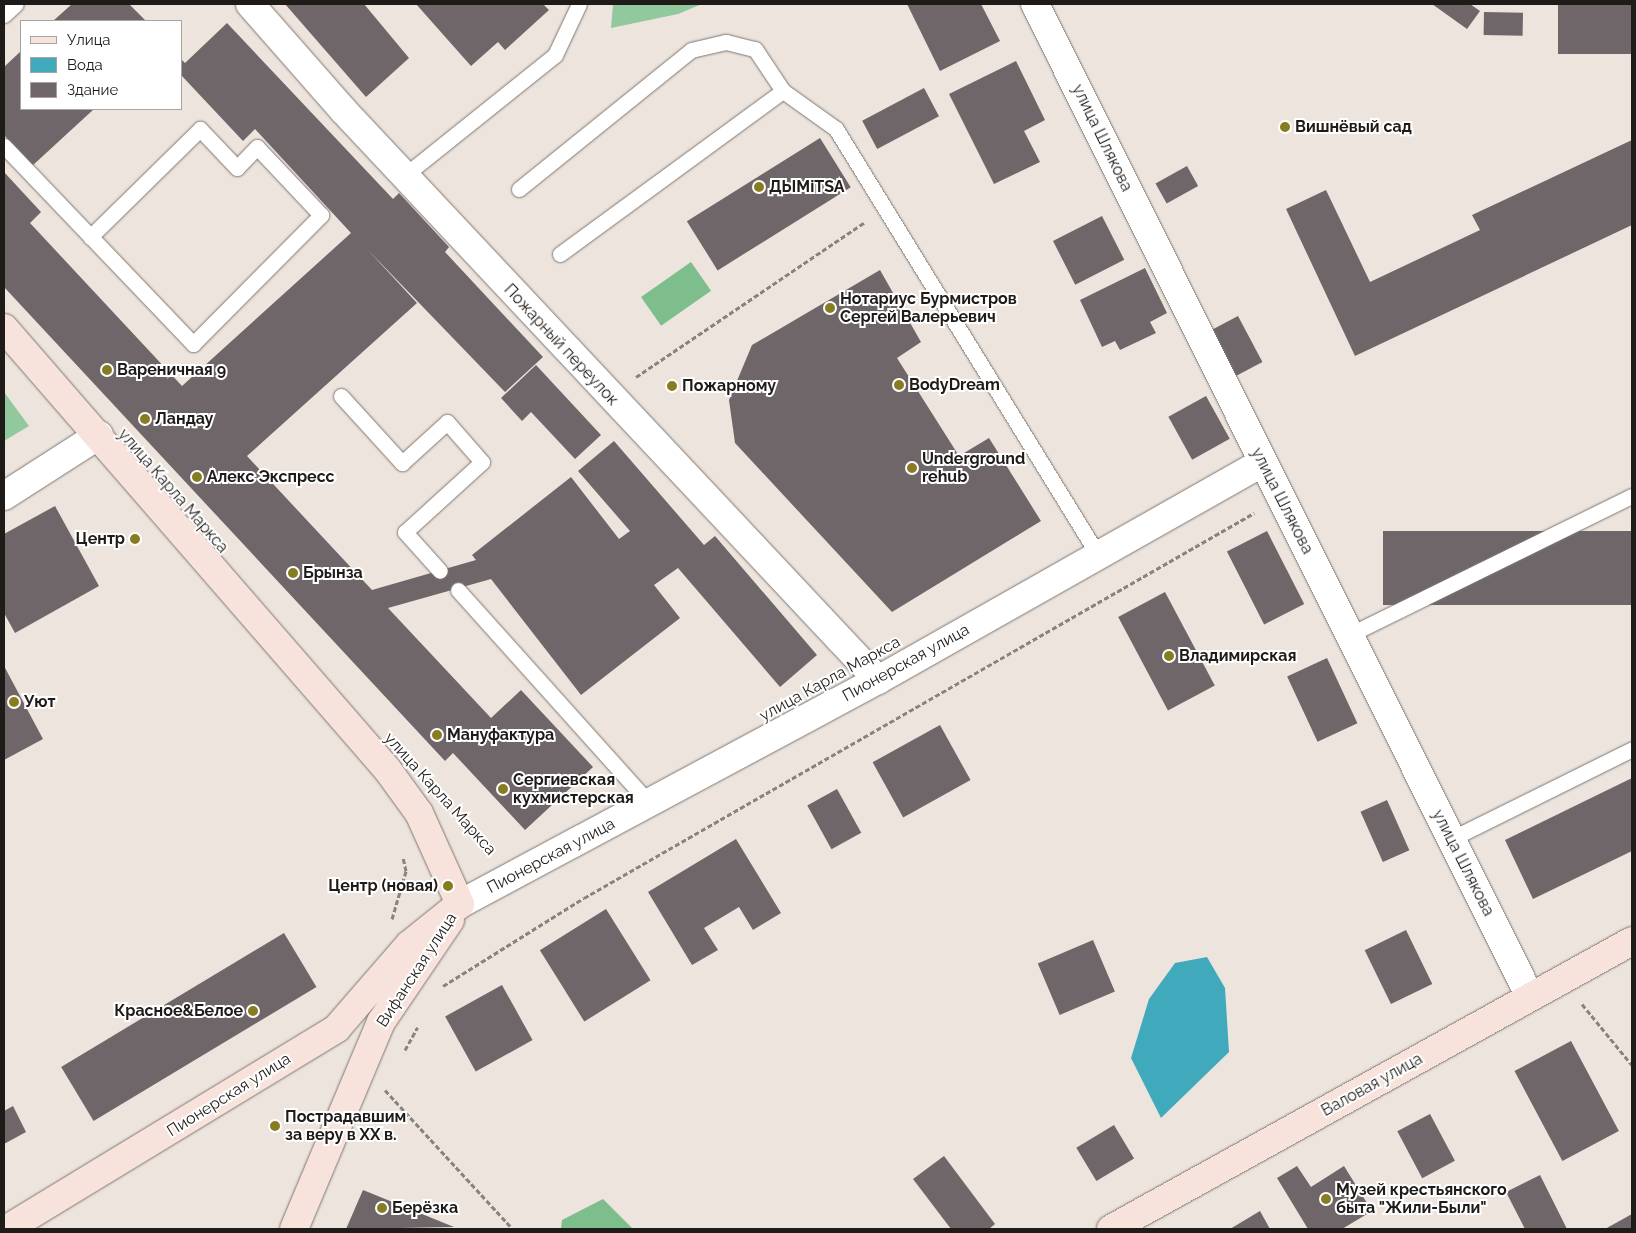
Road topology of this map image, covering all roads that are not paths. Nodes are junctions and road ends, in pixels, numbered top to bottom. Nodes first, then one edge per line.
1 (16, 4) edge
2 (250, 4) edge
3 (579, 4) edge
4 (1035, 4) edge
5 (4, 15) edge
6 (783, 92) junction
7 (4, 146) edge
8 (404, 176) junction
9 (519, 189) dead end
10 (90, 236) junction
11 (560, 254) dead end
12 (4, 328) edge
13 (341, 396) dead end
14 (99, 436) junction
15 (1262, 462) junction
16 (4, 496) edge
17 (1632, 496) edge
18 (1097, 554) junction
19 (440, 571) dead end
20 (458, 590) dead end
21 (1349, 635) junction
22 (878, 680) junction
23 (1632, 749) edge
24 (650, 804) junction
25 (1451, 839) junction
26 (460, 904) junction
27 (1632, 941) edge
28 (1530, 997) junction
29 (7, 1229) edge
30 (294, 1229) edge
31 (1111, 1229) edge

1 - 5 lane
2 - 8 street, Пожарный переулок
3 - 8 lane
4 - 15 street, улица Шлякова
6 - 9 lane
6 - 11 lane
6 - 18 lane
7 - 10 lane
8 - 22 street, Пожарный переулок
10 - 10 lane
12 - 14 main road, улица Карла Маркса
13 - 19 lane
14 - 16 street
14 - 26 main road, улица Карла Маркса
15 - 18 street, Пионерская улица
15 - 21 street, улица Шлякова
17 - 21 lane
18 - 22 street, Пионерская улица
20 - 24 lane
21 - 25 street, улица Шлякова
22 - 24 street, Пионерская улица
23 - 25 lane
24 - 26 street, Пионерская улица
25 - 28 street, улица Шлякова
26 - 29 main road, Пионерская улица
26 - 30 main road, Вифанская улица
27 - 28 main road, Валовая улица
28 - 31 main road, Валовая улица

